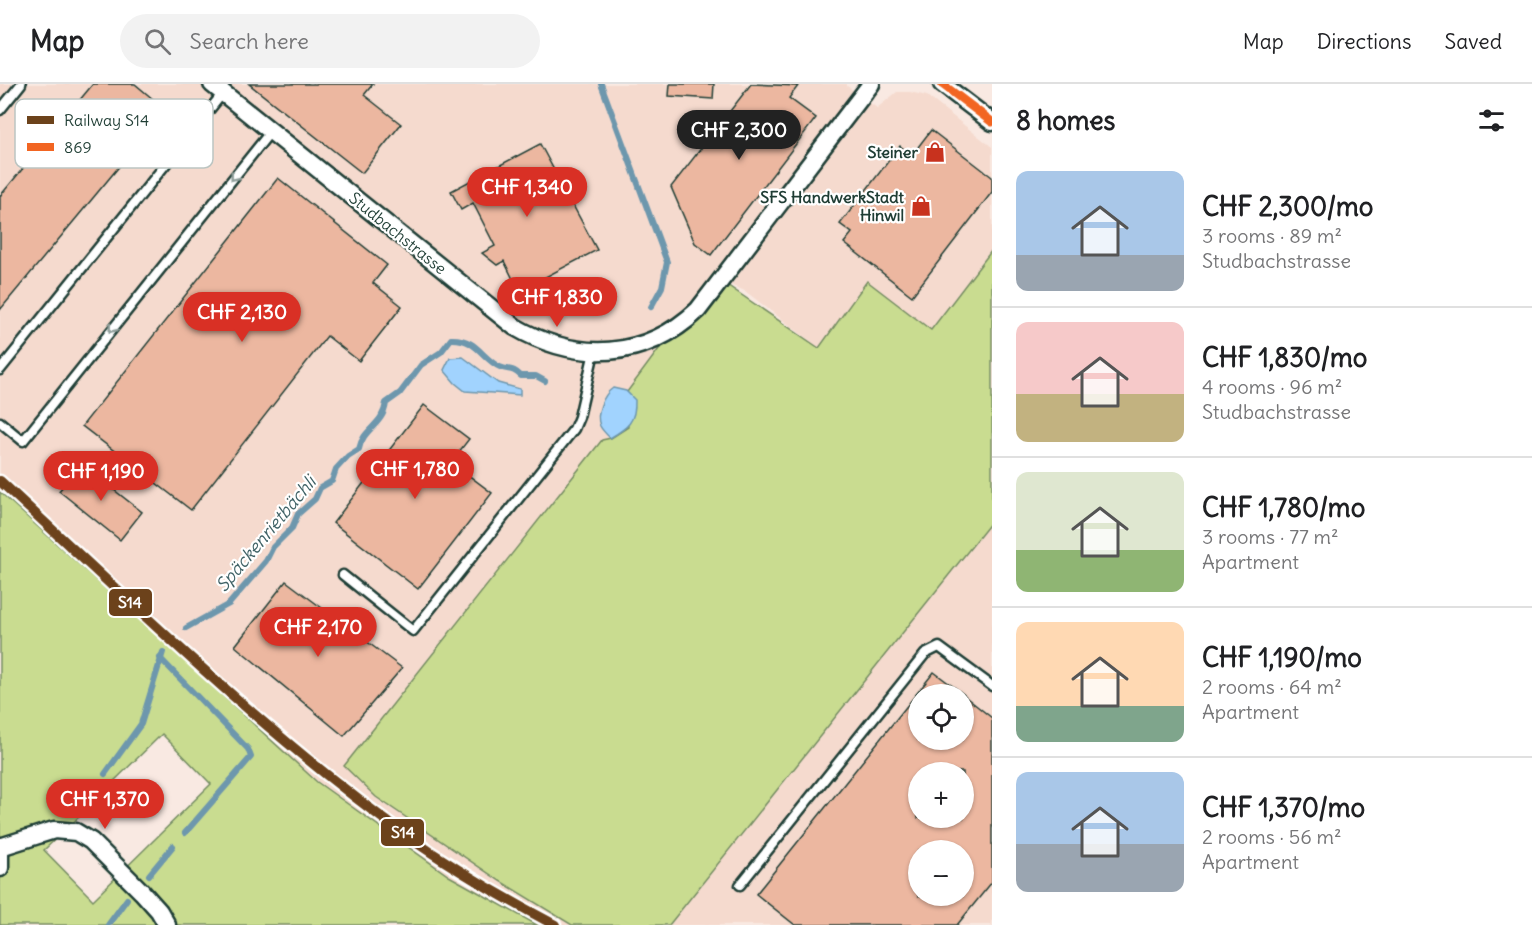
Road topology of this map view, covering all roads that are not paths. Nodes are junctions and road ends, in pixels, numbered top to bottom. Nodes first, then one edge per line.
1 (21, 84) edge
2 (871, 84) edge
3 (942, 84) edge
4 (217, 88) edge
5 (0, 110) edge
6 (992, 122) edge
7 (271, 131) junction
8 (155, 168) edge
9 (594, 352) junction
10 (0, 370) edge
11 (0, 422) edge
12 (344, 575) dead end
13 (992, 686) edge
14 (0, 846) edge
15 (0, 868) edge
16 (740, 885) dead end
17 (167, 925) edge

1 - 5 lane
2 - 9 street, Studbachstrasse
3 - 6 street
4 - 7 street, Studbachstrasse
7 - 9 street, Studbachstrasse
7 -> 11 lane
8 - 10 lane
9 - 12 lane
13 - 16 lane
14 - 15 street
14 - 17 street

